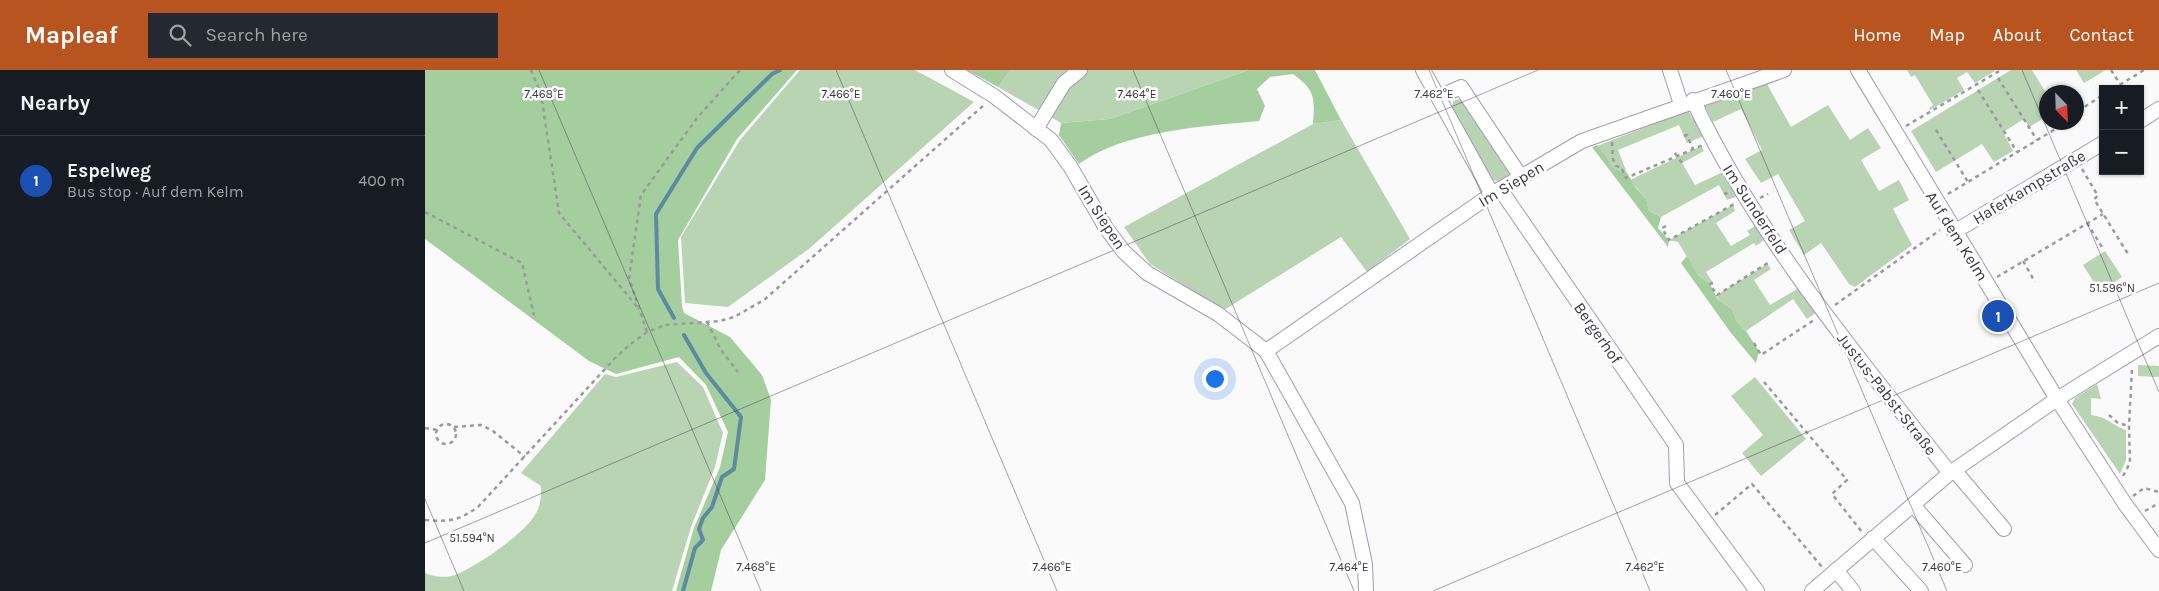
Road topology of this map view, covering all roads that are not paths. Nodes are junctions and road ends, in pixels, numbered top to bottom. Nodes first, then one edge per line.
1 (952, 70) edge
2 (1080, 70) edge
3 (1423, 70) edge
4 (1670, 70) edge
5 (1783, 70) edge
6 (1857, 70) edge
7 (1439, 97) junction
8 (1687, 102) junction
9 (2159, 110) edge
10 (2144, 119) edge
11 (1036, 129) junction
12 (2099, 145) edge
13 (1521, 177) junction
14 (1496, 192) junction
15 (1952, 227) junction
16 (1818, 317) joint
17 (2159, 336) edge
18 (1266, 351) junction
19 (2057, 400) junction
20 (1953, 472) junction
21 (1913, 505) junction
22 (2004, 529) dead end
23 (1871, 539) junction
24 (2159, 550) edge
25 (1965, 565) dead end
26 (1833, 573) junction
27 (1366, 591) edge
28 (1757, 591) edge
29 (1812, 591) edge
30 (1853, 591) edge
31 (1921, 591) edge

1 - 11 street, Im Siepen
2 - 11 street
3 - 7 street, Bergerhof
4 - 8 street, Im Sunderfeld
5 - 8 street, Im Siepen
6 - 15 street, Auf dem Kelm
7 - 13 street
7 - 14 street, Bergerhof
8 - 13 street, Im Siepen
8 - 16 street, Im Sunderfeld
9 - 10 street
11 - 18 street, Im Siepen
12 - 15 street, Haferkampstraße
13 - 14 street, Im Siepen
14 - 18 street, Im Siepen
14 - 28 street, Bergerhof
15 - 19 street, Auf dem Kelm
16 - 20 street, Justus-Pabst-Straße
17 - 19 street
18 - 27 street, Im Siepen
19 - 20 street
19 - 24 street, Auf dem Kelm
20 - 21 street
20 - 22 street, Justus-Pabst-Straße
21 - 23 street
21 - 25 street
23 - 26 street
23 - 31 street
26 - 29 street
26 - 30 street

